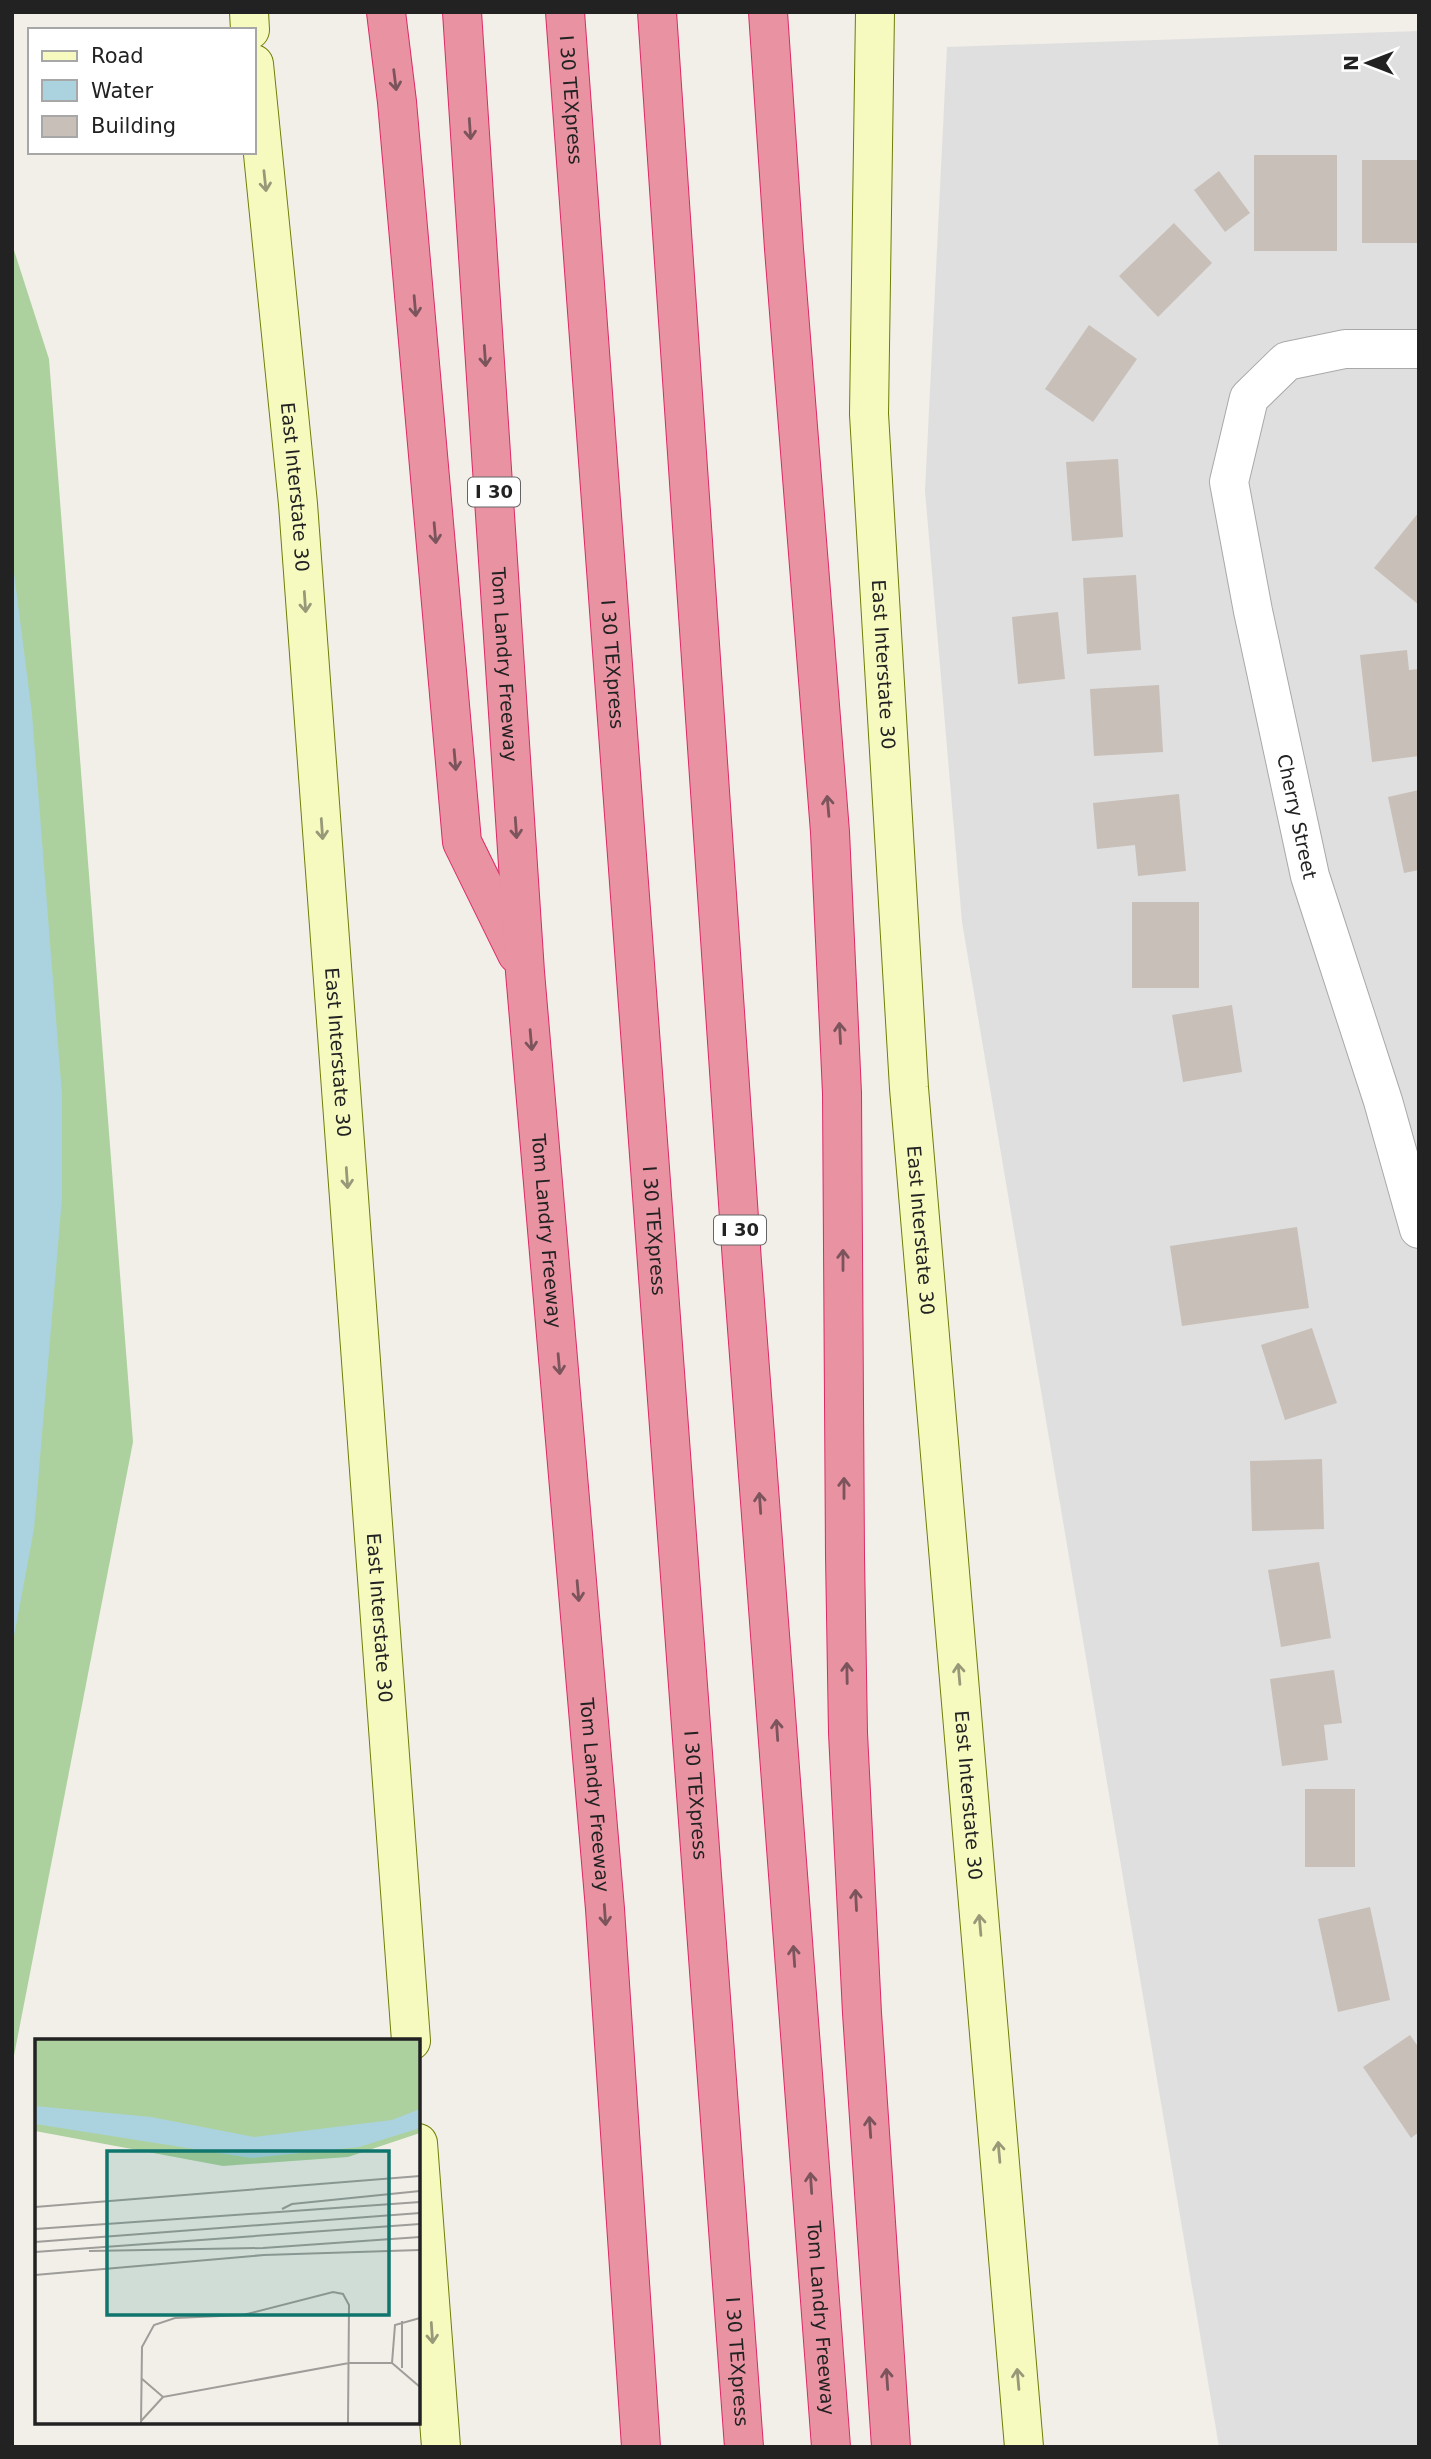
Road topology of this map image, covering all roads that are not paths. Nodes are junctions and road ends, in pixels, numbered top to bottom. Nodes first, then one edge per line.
1 (386, 12) edge
2 (462, 12) edge
3 (565, 12) edge
4 (657, 12) edge
5 (768, 12) edge
6 (875, 12) edge
7 (256, 84) edge
8 (1419, 349) edge
9 (526, 972) junction
10 (1419, 1229) edge
11 (411, 2039) edge
12 (420, 2169) edge
13 (441, 2447) edge
14 (641, 2447) edge
15 (744, 2447) edge
16 (831, 2447) edge
17 (891, 2447) edge
18 (1024, 2447) edge

1 -> 9 highway
2 -> 9 highway, Tom Landry Freeway / I 30
3 - 15 highway, I 30 TEXpress
16 -> 4 highway, Tom Landry Freeway / I 30
17 -> 5 highway
18 -> 6 main road, East Interstate 30
7 -> 11 main road, East Interstate 30
8 - 10 street, Cherry Street
9 -> 14 highway, Tom Landry Freeway / I 30
12 -> 13 main road

